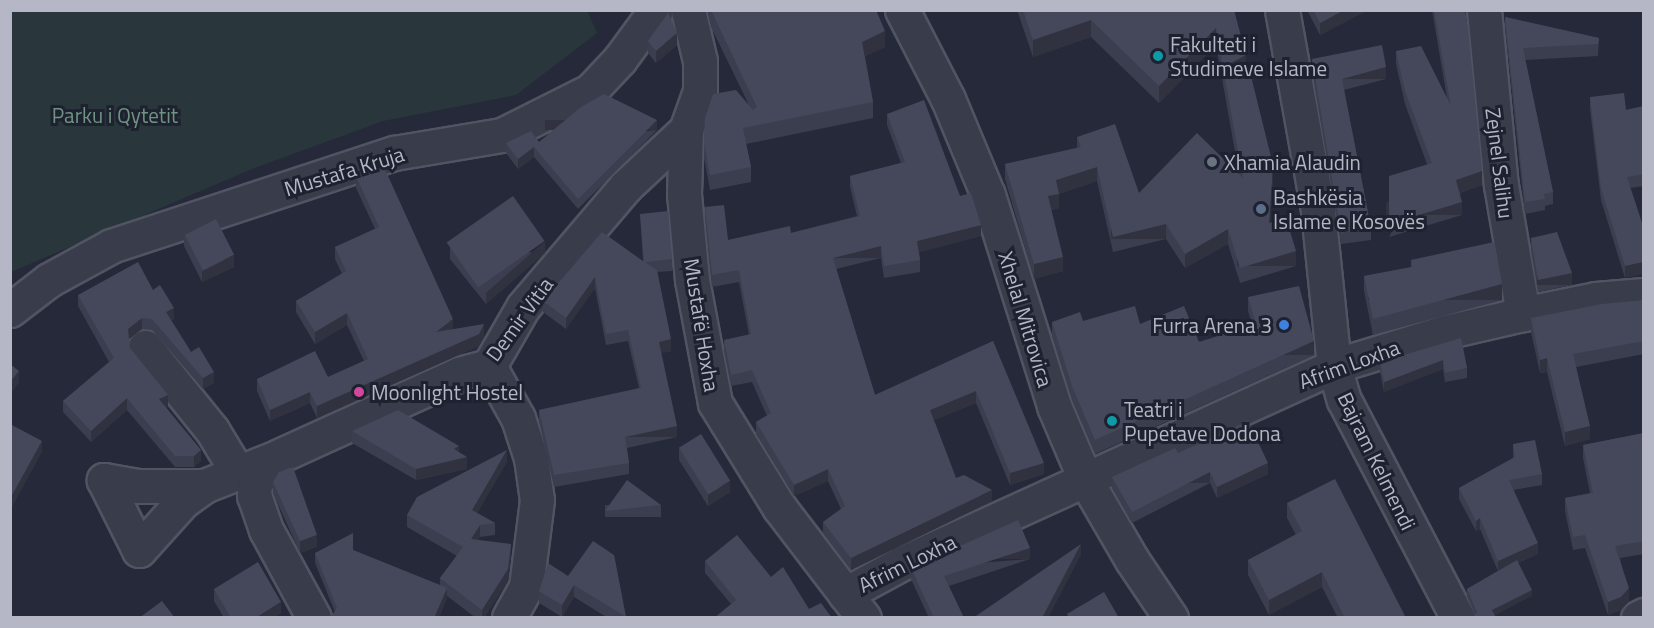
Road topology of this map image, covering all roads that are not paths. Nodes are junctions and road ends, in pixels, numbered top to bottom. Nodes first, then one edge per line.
1 (656, 10) edge
2 (688, 10) edge
3 (902, 10) edge
4 (1282, 10) edge
5 (1484, 10) edge
6 (686, 130) junction
7 (1644, 295) edge
8 (10, 310) edge
9 (1523, 314) junction
10 (145, 346) dead end
11 (489, 366) junction
12 (1334, 366) junction
13 (279, 456) junction
14 (238, 473) junction
15 (1086, 481) junction
16 (204, 486) junction
17 (854, 606) edge
18 (1644, 615) edge
19 (314, 618) edge
20 (509, 618) edge
21 (1171, 618) edge
22 (1458, 618) edge
23 (1638, 618) edge

1 - 8 street, Mustafa Kruja
2 - 6 street
3 - 15 street, Xhelal Mitrovica
4 - 12 street, Bajram Kelmendi
5 - 9 street, Zejnel Salihu
6 - 11 street, Demir Vitia
6 - 17 street, Mustafë Hoxha
7 - 9 street, Afrim Loxha
9 - 12 street, Afrim Loxha
10 - 14 street
11 - 13 street, Demir Vitia
11 - 20 street
12 - 15 street, Afrim Loxha
12 - 22 street, Bajram Kelmendi
13 - 14 street
13 - 19 street, Demir Vitia
14 - 16 street
15 - 17 street, Afrim Loxha
15 - 21 street, Xhelal Mitrovica
16 - 16 street
18 - 23 street

